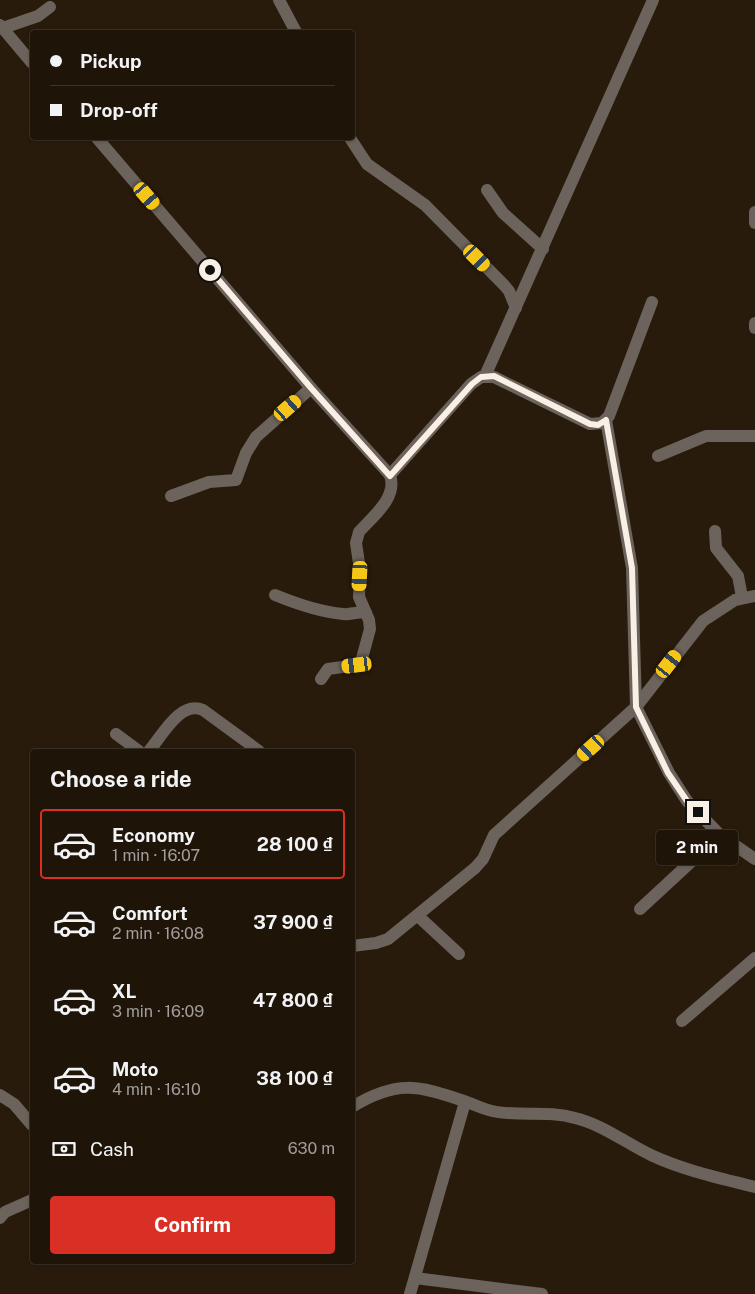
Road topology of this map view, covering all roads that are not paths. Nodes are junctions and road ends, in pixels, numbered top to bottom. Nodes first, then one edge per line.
1 (279, 0) edge
2 (653, 0) edge
3 (50, 7) dead end
4 (1, 26) edge
5 (295, 30) edge
6 (30, 60) edge
7 (99, 140) edge
8 (351, 140) edge
9 (487, 190) dead end
10 (755, 212) edge
11 (755, 222) edge
12 (543, 249) junction
13 (652, 302) dead end
14 (516, 308) junction
15 (755, 323) edge
16 (755, 328) edge
17 (485, 376) junction
18 (311, 388) junction
19 (606, 420) junction
20 (755, 436) edge
21 (658, 456) dead end
22 (390, 476) junction
23 (172, 496) dead end
24 (715, 531) dead end
25 (275, 595) dead end
26 (748, 596) edge
27 (366, 613) junction
28 (321, 679) dead end
29 (636, 707) junction
30 (116, 734) dead end
31 (136, 749) edge
32 (151, 749) edge
33 (257, 749) edge
34 (720, 835) junction
35 (755, 859) edge
36 (640, 909) dead end
37 (418, 916) junction
38 (355, 946) edge
39 (459, 954) dead end
40 (755, 958) edge
41 (682, 1020) dead end
42 (0, 1095) edge
43 (465, 1102) junction
44 (355, 1105) edge
45 (30, 1122) edge
46 (755, 1186) edge
47 (30, 1201) edge
48 (0, 1218) edge
49 (414, 1278) junction
50 (410, 1294) edge
51 (542, 1294) edge

1 - 5 street
2 - 12 street
3 - 4 street
4 - 6 street
7 - 18 street
8 - 14 street
9 - 12 street
10 - 11 street
12 - 14 street
13 - 19 street
14 - 17 street
15 - 16 street
17 - 19 street
17 - 22 street
18 - 22 street
18 - 23 street
19 - 29 street
20 - 21 street
22 - 27 street
24 - 26 street
25 - 27 street
26 - 29 street
27 - 28 street
29 - 34 street
29 - 37 street
30 - 31 street
32 - 33 street
34 - 35 street
34 - 36 street
37 - 38 street
37 - 39 street
40 - 41 street
42 - 45 street
43 - 44 street
43 - 46 street
43 - 49 street
47 - 48 street
49 - 50 street
49 - 51 street

